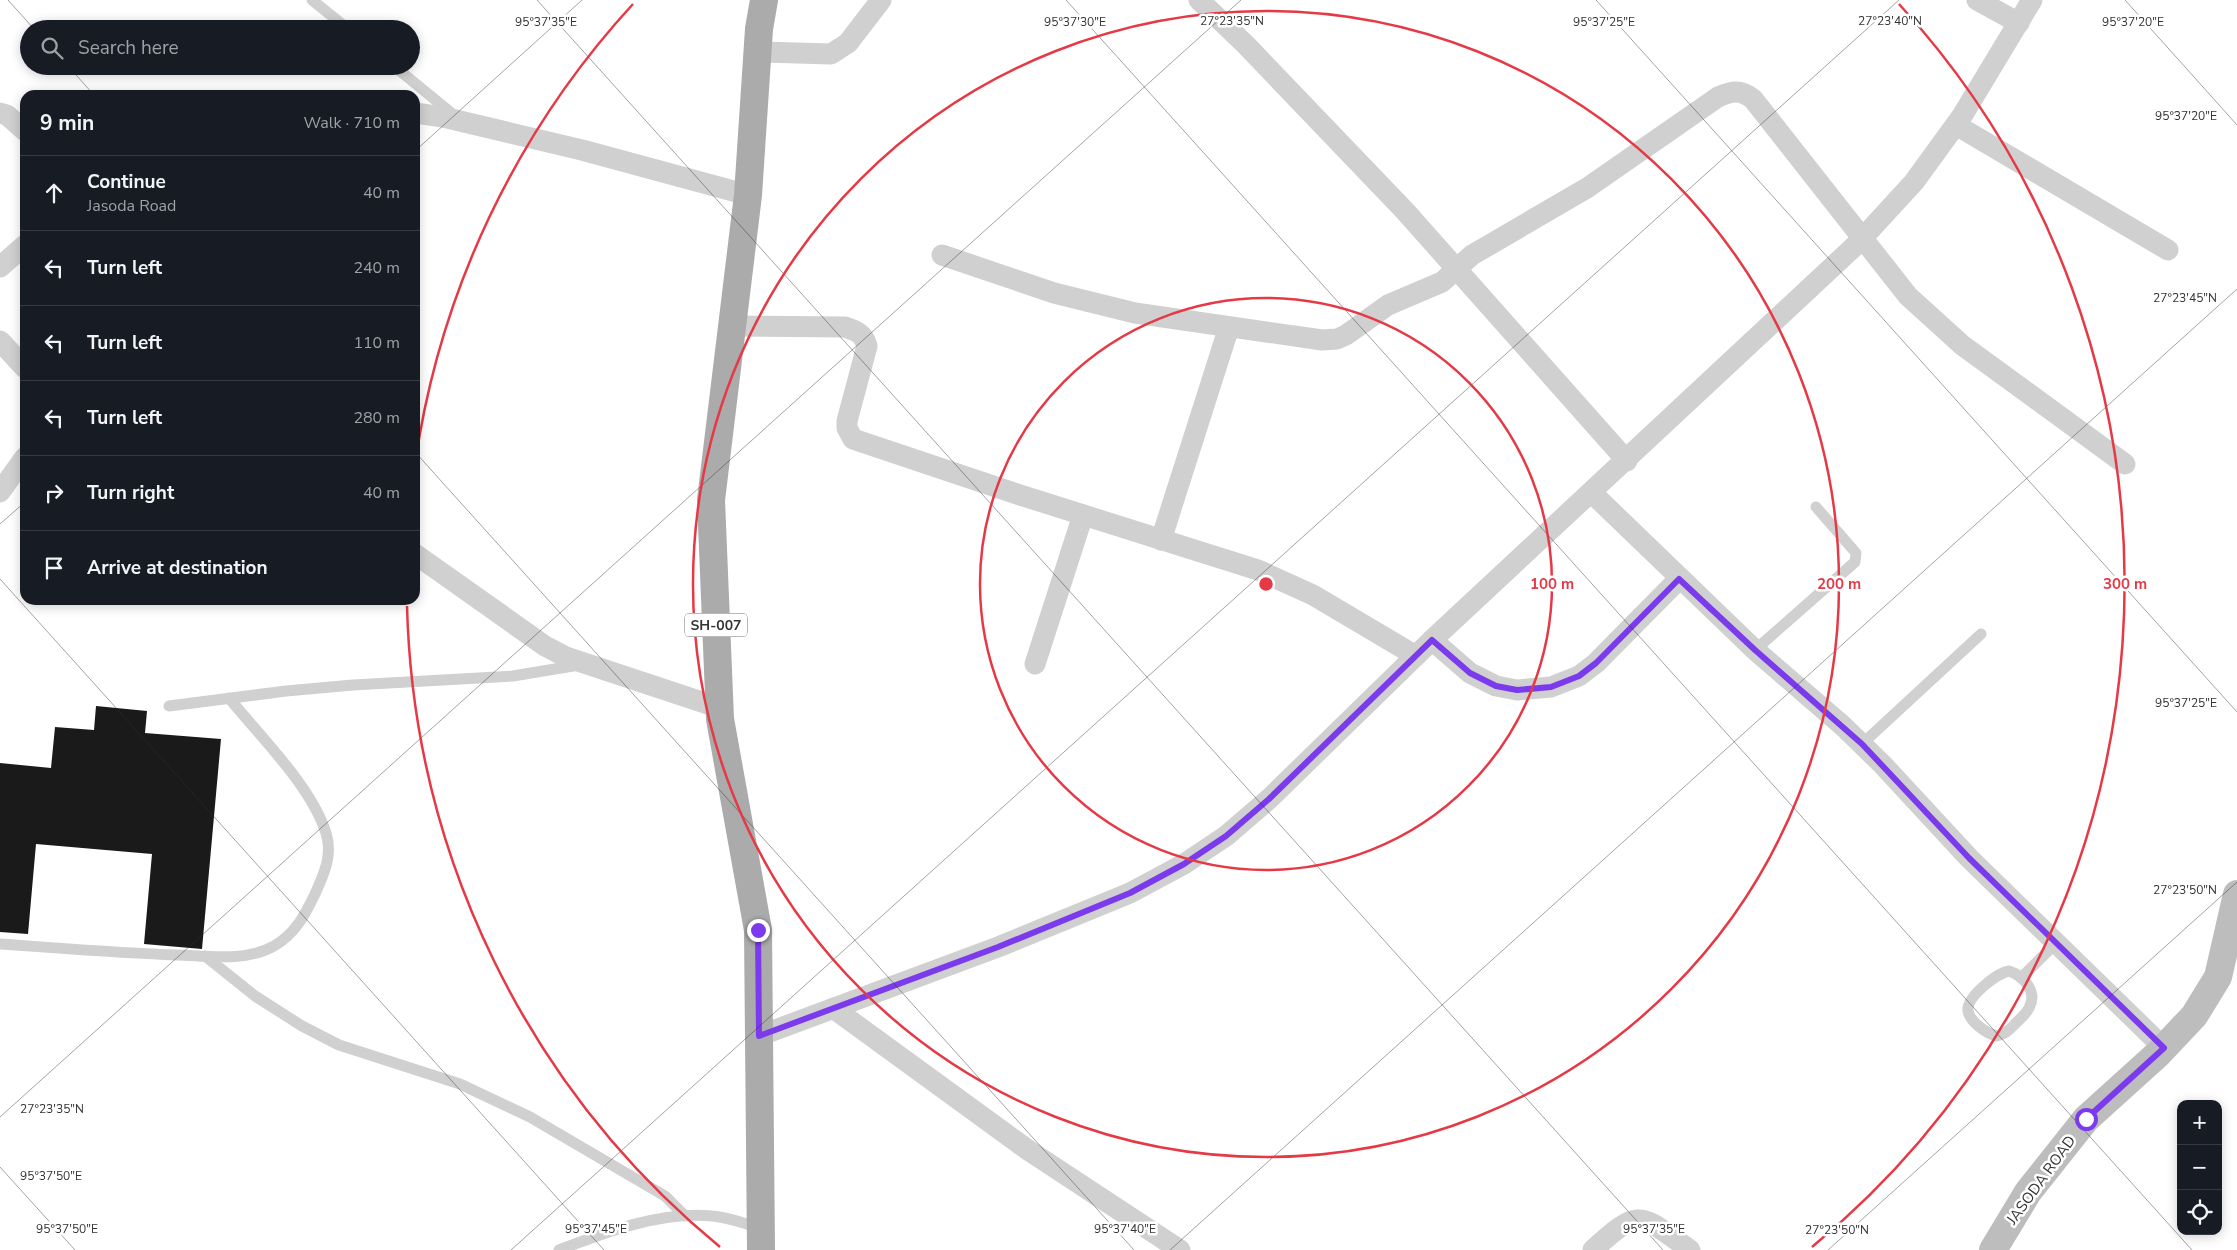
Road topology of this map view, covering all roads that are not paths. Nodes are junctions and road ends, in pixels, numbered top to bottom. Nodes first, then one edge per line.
1 (312, 0) edge
2 (764, 0) edge
3 (881, 0) edge
4 (1199, 0) edge
5 (1977, 0) edge
6 (2032, 0) edge
7 (337, 20) edge
8 (2019, 23) junction
9 (758, 52) junction
10 (405, 75) edge
11 (0, 113) edge
12 (420, 114) edge
13 (462, 122) junction
14 (1956, 125) junction
15 (20, 127) edge
16 (748, 195) junction
17 (1863, 238) junction
18 (20, 249) edge
19 (2168, 250) dead end
20 (942, 255) dead end
21 (0, 267) edge
22 (1457, 269) junction
23 (732, 326) junction
24 (1229, 327) junction
25 (0, 341) edge
26 (20, 363) edge
27 (1627, 460) junction
28 (20, 464) edge
29 (2124, 464) dead end
30 (0, 492) edge
31 (1592, 493) junction
32 (1816, 507) dead end
33 (1083, 515) junction
34 (1161, 540) junction
35 (420, 558) edge
36 (1679, 579) junction
37 (1981, 634) dead end
38 (1432, 640) junction
39 (1755, 650) junction
40 (1416, 656) junction
41 (586, 664) junction
42 (1035, 664) dead end
43 (229, 698) junction
44 (170, 706) dead end
45 (720, 708) junction
46 (1862, 744) junction
47 (2237, 894) edge
48 (2234, 923) edge
49 (2056, 943) junction
50 (0, 944) edge
51 (205, 956) junction
52 (2021, 978) junction
53 (833, 1008) junction
54 (759, 1036) junction
55 (2164, 1048) junction
56 (685, 1216) junction
57 (761, 1239) edge
58 (559, 1250) edge
59 (1180, 1250) edge
60 (1593, 1250) edge
61 (1690, 1250) edge
62 (1993, 1250) edge

1 - 7 lane
2 - 9 main road, SH-007
3 - 9 street
4 - 22 street
5 - 8 street
6 - 8 street
8 - 14 street
9 - 16 main road, SH-007
10 - 13 lane
11 - 15 street
12 - 13 street
13 - 16 street
14 - 17 street
14 - 19 street
16 - 23 main road, SH-007
17 - 22 street
17 - 27 street
17 - 29 street
18 - 21 street
20 - 24 street
22 - 24 street
22 - 27 street
23 - 33 street
23 - 45 main road, SH-007
24 - 34 street
25 - 26 street
27 - 31 street
28 - 30 street
31 - 36 street
31 - 38 street
32 - 39 lane
33 - 34 street
33 - 42 street
34 - 40 street
35 - 41 street
36 - 38 street
36 - 39 street
37 - 46 lane
38 - 40 street
39 - 46 street
40 - 53 street
41 - 43 lane
41 - 45 street
43 - 44 lane
43 - 51 lane
45 - 54 main road, SH-007
46 - 49 street
47 - 48 street, JASODA ROAD
48 - 55 street, JASODA ROAD
49 - 52 lane
49 - 55 street
50 - 51 lane
51 - 56 lane
52 - 52 lane
53 - 54 street
53 - 59 street
54 - 57 main road, SH-007
55 - 62 street, JASODA ROAD
56 - 57 lane
56 - 58 lane
60 - 61 street

